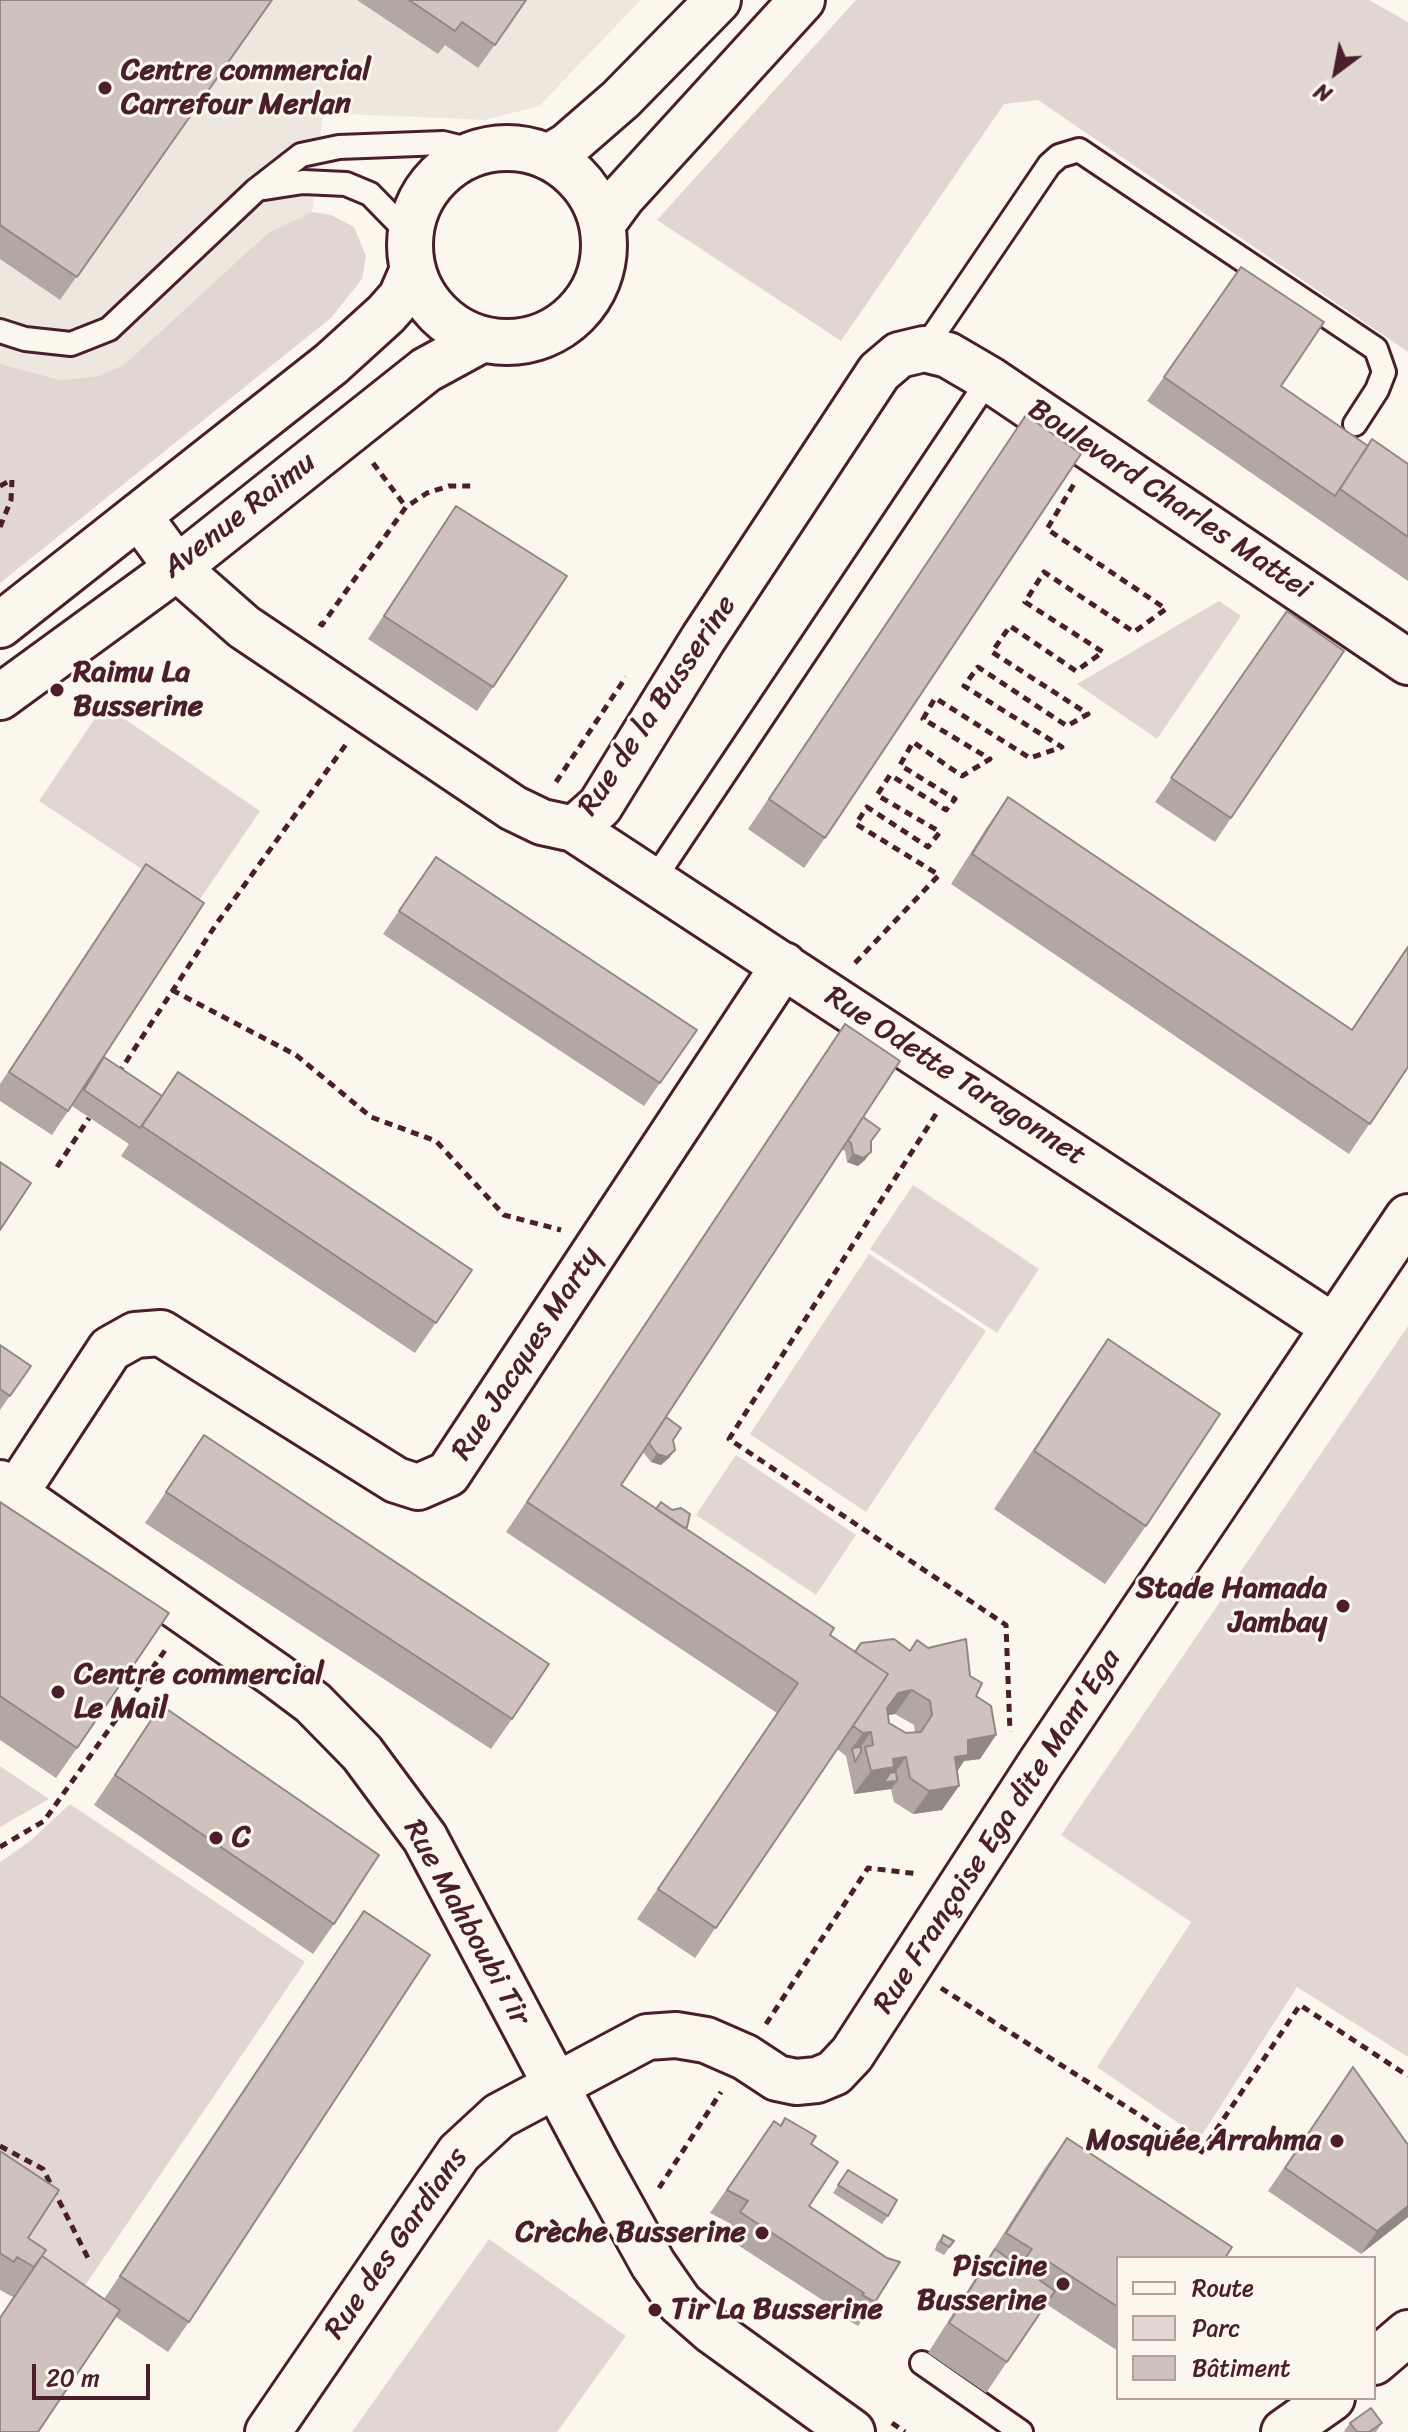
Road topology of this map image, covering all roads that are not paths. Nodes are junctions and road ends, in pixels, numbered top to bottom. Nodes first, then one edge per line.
1 (718, 0) edge
2 (802, 0) edge
3 (480, 152) junction
4 (550, 156) junction
5 (256, 190) junction
6 (603, 223) junction
7 (410, 254) junction
8 (0, 331) edge
9 (483, 339) junction
10 (924, 349) junction
11 (989, 379) junction
12 (1355, 424) dead end
13 (139, 516) junction
14 (177, 568) junction
15 (0, 625) edge
16 (1408, 662) edge
17 (0, 697) edge
18 (574, 829) junction
19 (653, 881) junction
20 (784, 965) junction
21 (1408, 1217) edge
22 (1334, 1327) junction
23 (7, 1488) edge
24 (555, 2086) junction
25 (1408, 2333) edge
26 (1376, 2360) edge
27 (922, 2363) dead end
28 (1329, 2400) edge
29 (268, 2432) edge
30 (852, 2432) edge
31 (1021, 2432) edge
32 (1284, 2432) edge

1 - 4 street
2 - 6 street
3 - 4 street
3 - 5 lane
3 - 7 street
4 - 6 street
5 - 7 lane
5 - 8 lane
6 - 9 street
7 - 9 street
7 - 13 street, Avenue Raimu
9 - 14 street, Avenue Raimu
10 - 11 street, Boulevard Charles Mattei
10 - 12 lane
10 - 18 street, Rue de la Busserine
11 - 16 street, Boulevard Charles Mattei
11 - 19 lane
13 - 14 street, Rue de la Busserine
13 - 15 street, Avenue Raimu
14 - 17 street, Avenue Raimu
14 - 18 street, Rue de la Busserine
18 - 19 street, Rue Odette Taragonnet
19 - 20 street, Rue Odette Taragonnet
20 - 22 street, Rue Odette Taragonnet
20 - 23 street, Rue Jacques Marty
21 - 22 street, Rue Françoise Ega dite Mam'Ega
22 - 24 street, Rue Françoise Ega dite Mam'Ega
23 - 24 street, Rue Mahboubi Tir
24 - 29 street, Rue des Gardians
24 - 30 street, Rue Mahboubi Tir
25 - 26 street
27 - 31 lane
28 - 32 street

